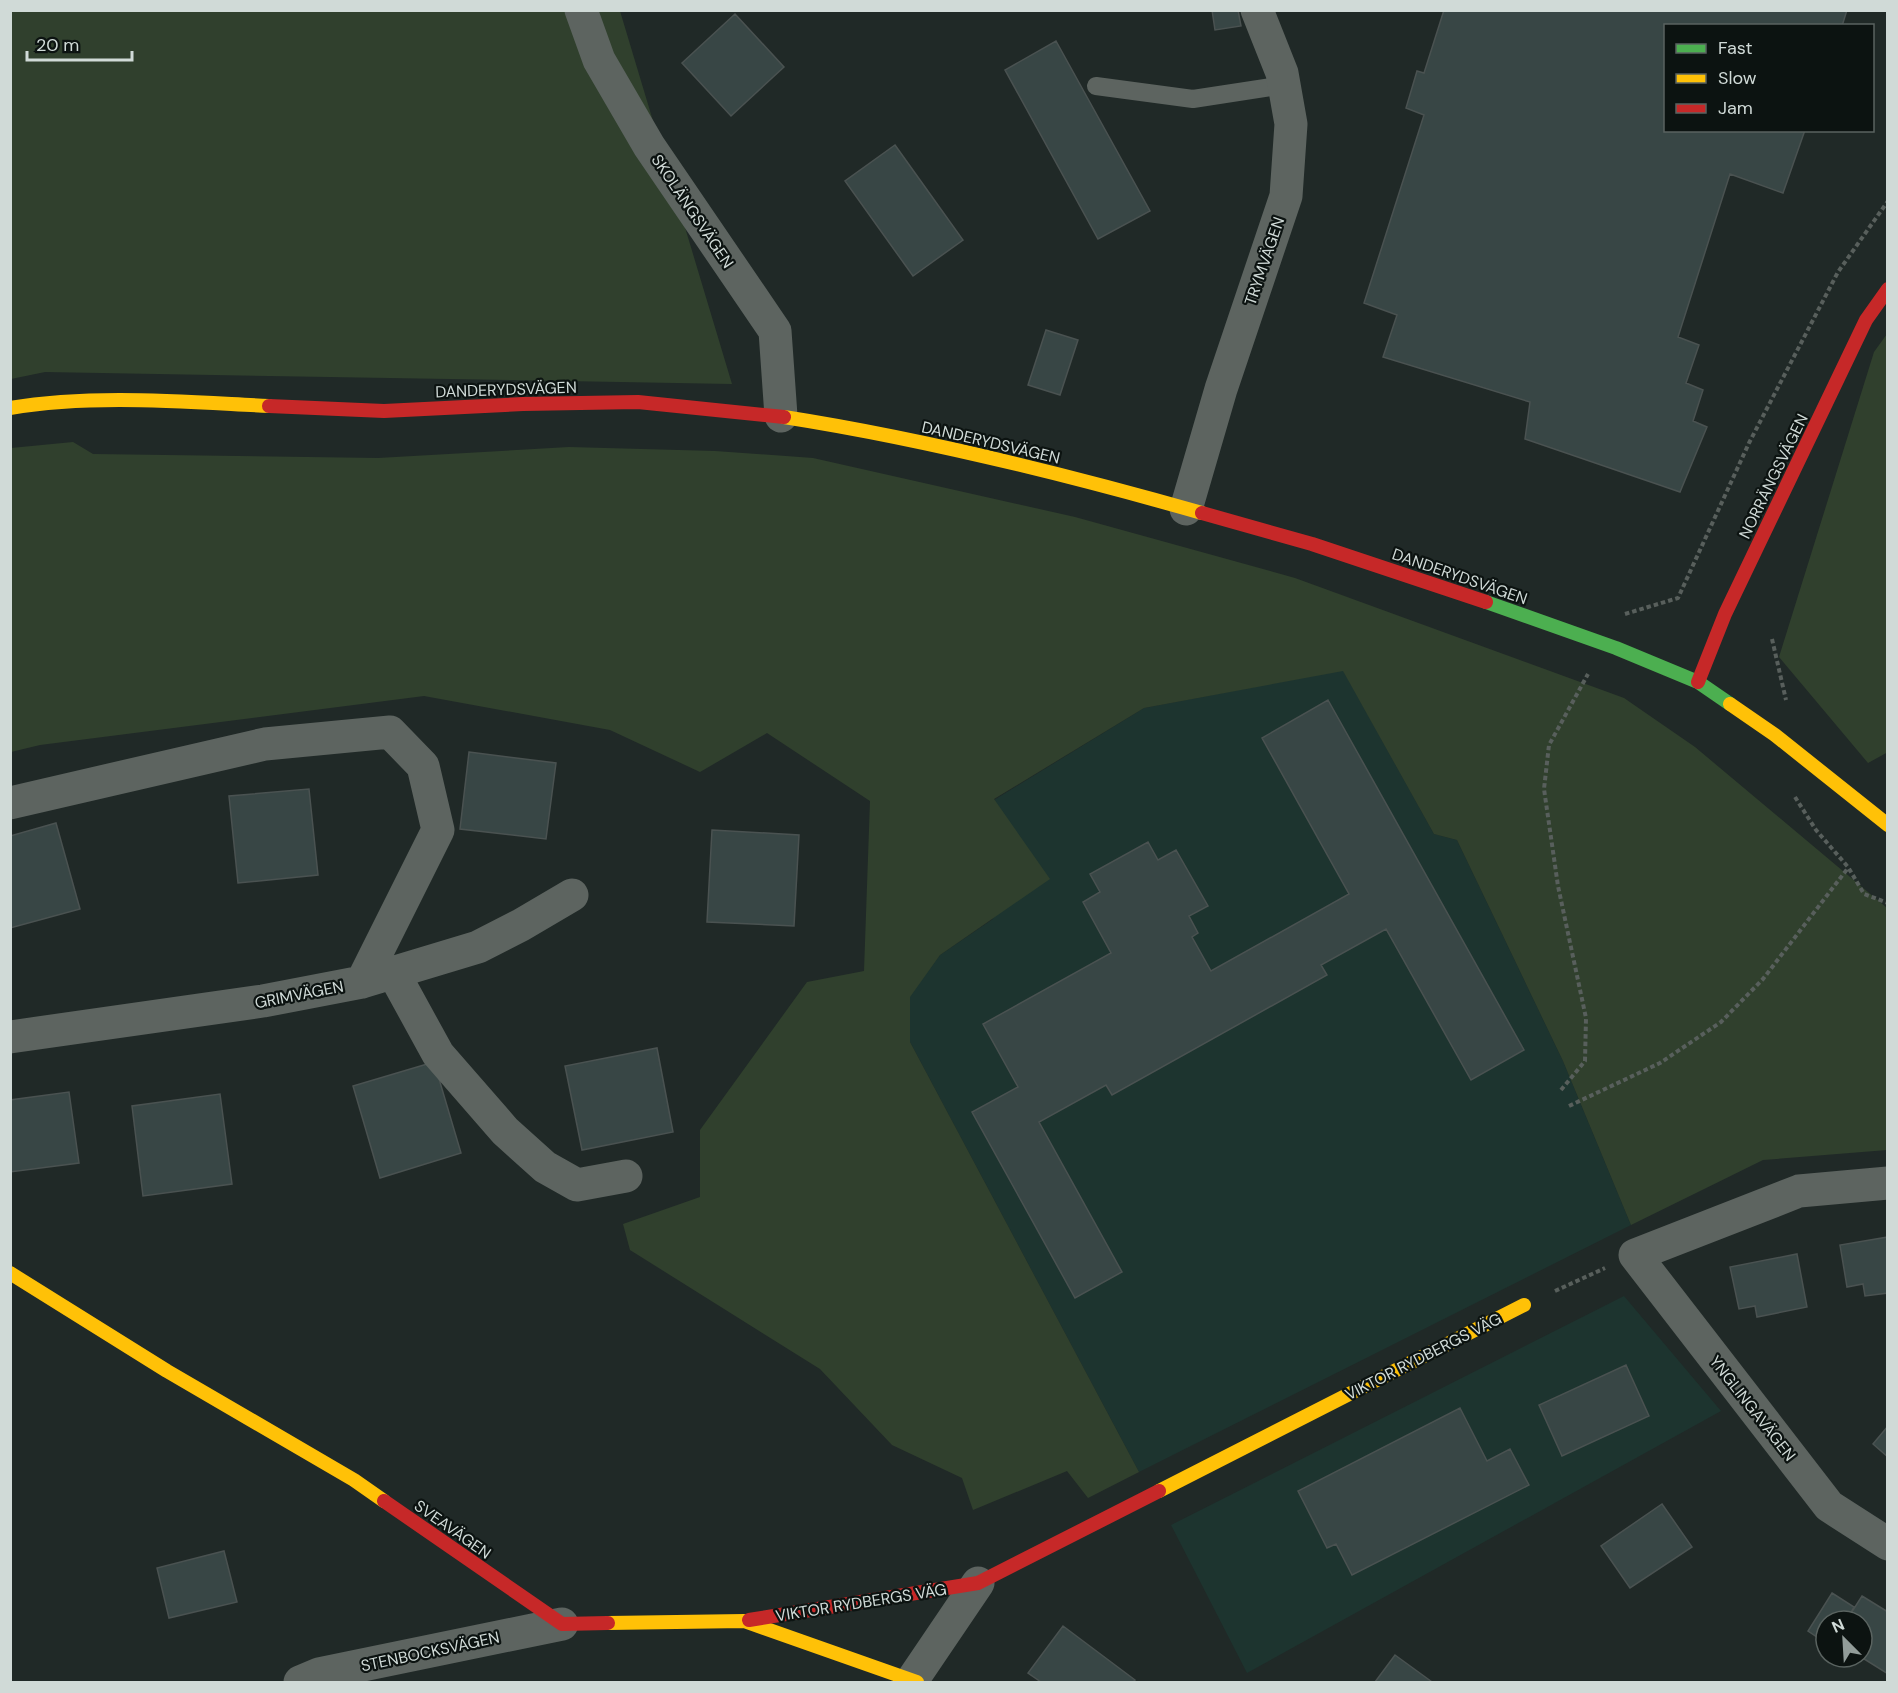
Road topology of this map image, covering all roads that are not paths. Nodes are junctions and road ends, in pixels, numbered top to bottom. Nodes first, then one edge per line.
1 (581, 10) edge
2 (1257, 10) edge
3 (1284, 85) junction
4 (1096, 87) dead end
5 (1887, 289) edge
6 (10, 408) edge
7 (782, 416) junction
8 (1186, 509) junction
9 (1698, 682) junction
10 (10, 803) edge
11 (1887, 825) edge
12 (572, 895) dead end
13 (393, 972) junction
14 (362, 982) junction
15 (10, 1037) edge
16 (626, 1176) dead end
17 (1887, 1183) edge
18 (10, 1273) edge
19 (1524, 1305) road end
20 (1887, 1544) edge
21 (978, 1583) junction
22 (744, 1621) junction
23 (562, 1624) junction
24 (915, 1681) edge
25 (300, 1683) edge

1 - 7 street, SKOLÄNGSVÄGEN
2 - 3 street, TRYMVÄGEN
3 - 4 lane
3 - 8 street, TRYMVÄGEN
5 - 9 street, NORRÄNGSVÄGEN
6 - 7 street, DANDERYDSVÄGEN
7 - 8 street, DANDERYDSVÄGEN
8 - 9 street, DANDERYDSVÄGEN
9 - 11 street, DANDERYDSVÄGEN
10 - 14 street
12 - 13 street, GRIMVÄGEN
13 - 14 street, GRIMVÄGEN
13 - 16 street
14 - 15 street, GRIMVÄGEN
17 - 20 street, YNGLINGAVÄGEN
18 - 23 street, SVEAVÄGEN
19 - 21 street, VIKTOR RYDBERGS VÄG
21 - 22 street, VIKTOR RYDBERGS VÄG
21 - 24 street, VIKTOR RYDBERGS VÄG
22 - 23 street
22 - 24 street
23 - 25 street, STENBOCKSVÄGEN

